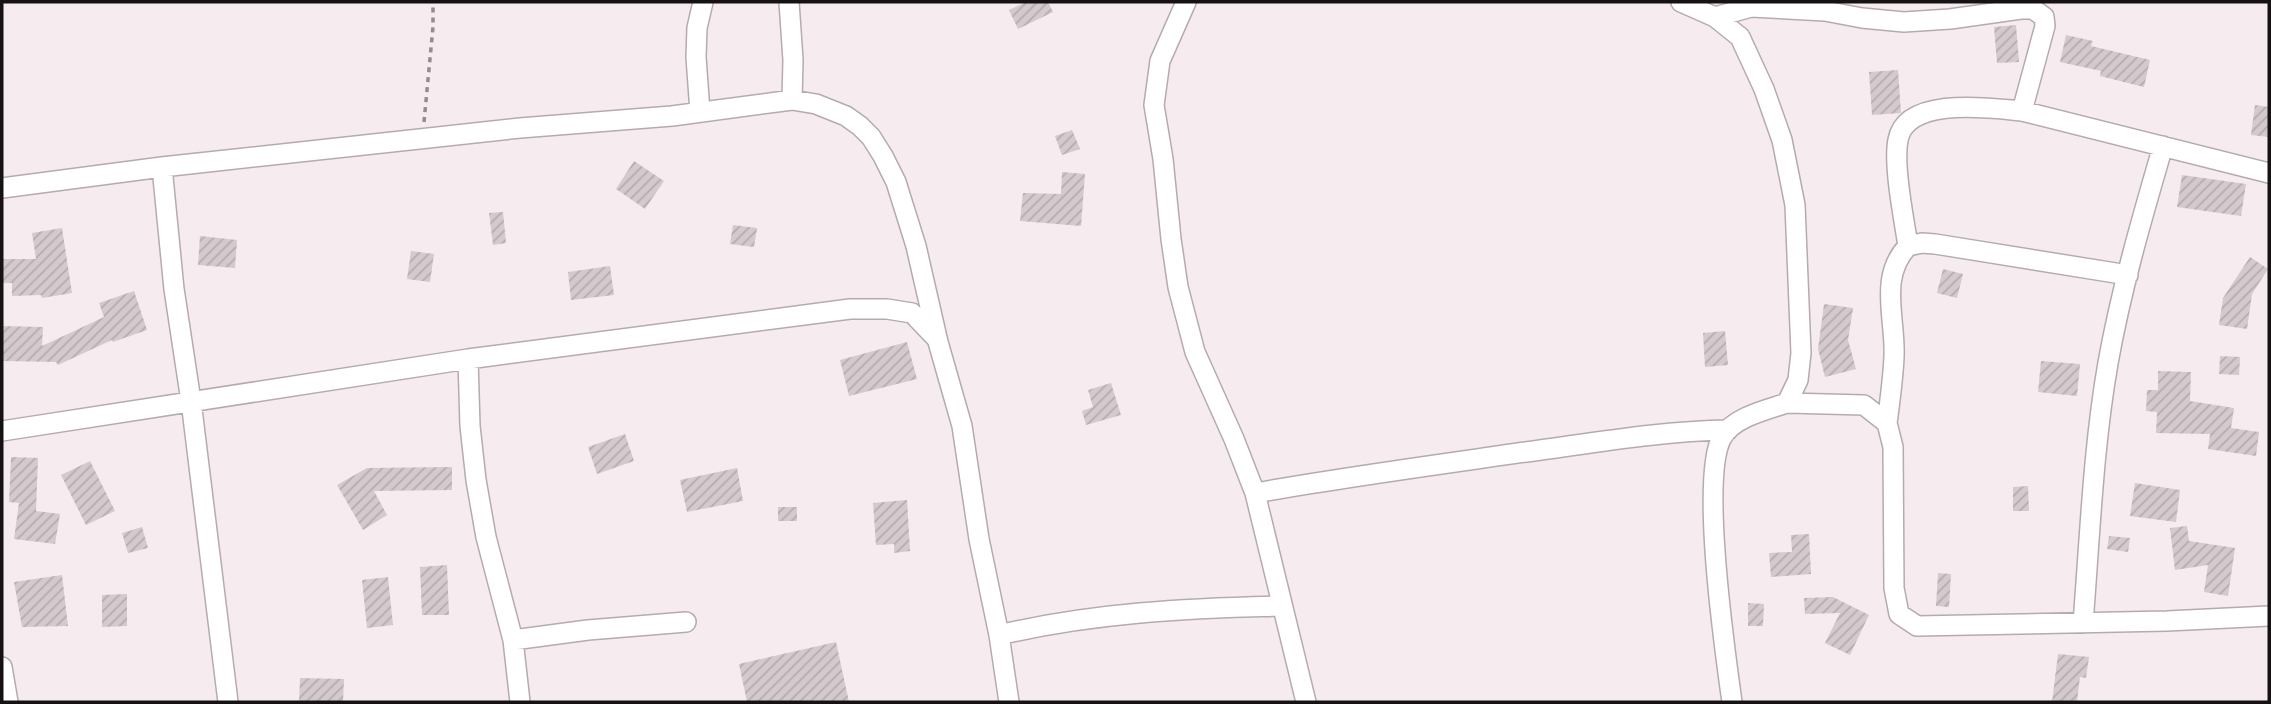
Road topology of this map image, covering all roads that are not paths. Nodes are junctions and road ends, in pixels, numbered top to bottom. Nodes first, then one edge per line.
1 (703, 2) edge
2 (789, 2) edge
3 (1186, 2) edge
4 (1681, 2) edge
5 (1715, 17) junction
6 (792, 100) junction
7 (2022, 111) junction
8 (700, 113) junction
9 (2163, 146) junction
10 (162, 167) junction
11 (2269, 173) edge
12 (2, 188) edge
13 (1908, 246) junction
14 (2128, 275) junction
15 (939, 342) junction
16 (468, 359) junction
17 (191, 401) junction
18 (1787, 402) junction
19 (1887, 423) junction
20 (1728, 430) junction
21 (2, 432) edge
22 (1255, 493) junction
23 (1282, 606) junction
24 (2269, 616) edge
25 (685, 622) dead end
26 (2083, 623) junction
27 (999, 635) junction
28 (513, 640) junction
29 (2, 667) edge
30 (8, 702) edge
31 (228, 702) edge
32 (520, 702) edge
33 (1009, 702) edge
34 (1306, 702) edge
35 (1732, 702) edge

1 - 8 street
2 - 6 street
3 - 22 street
4 - 5 street
5 - 7 street
5 - 18 street
6 - 8 street
6 - 15 street
7 - 9 street
7 - 13 street
8 - 10 street
9 - 11 street
9 - 14 street
10 - 12 street
10 - 17 street
13 - 14 street
13 - 19 street
14 - 26 street
15 - 16 street
15 - 27 street
16 - 17 street
16 - 28 street
17 - 21 street
17 - 31 street
18 - 19 street
18 - 20 street
19 - 26 street
20 - 22 street
20 - 35 street
22 - 23 street
23 - 27 street
23 - 34 street
24 - 26 street
25 - 28 street
27 - 33 street
28 - 32 street
29 - 30 street

